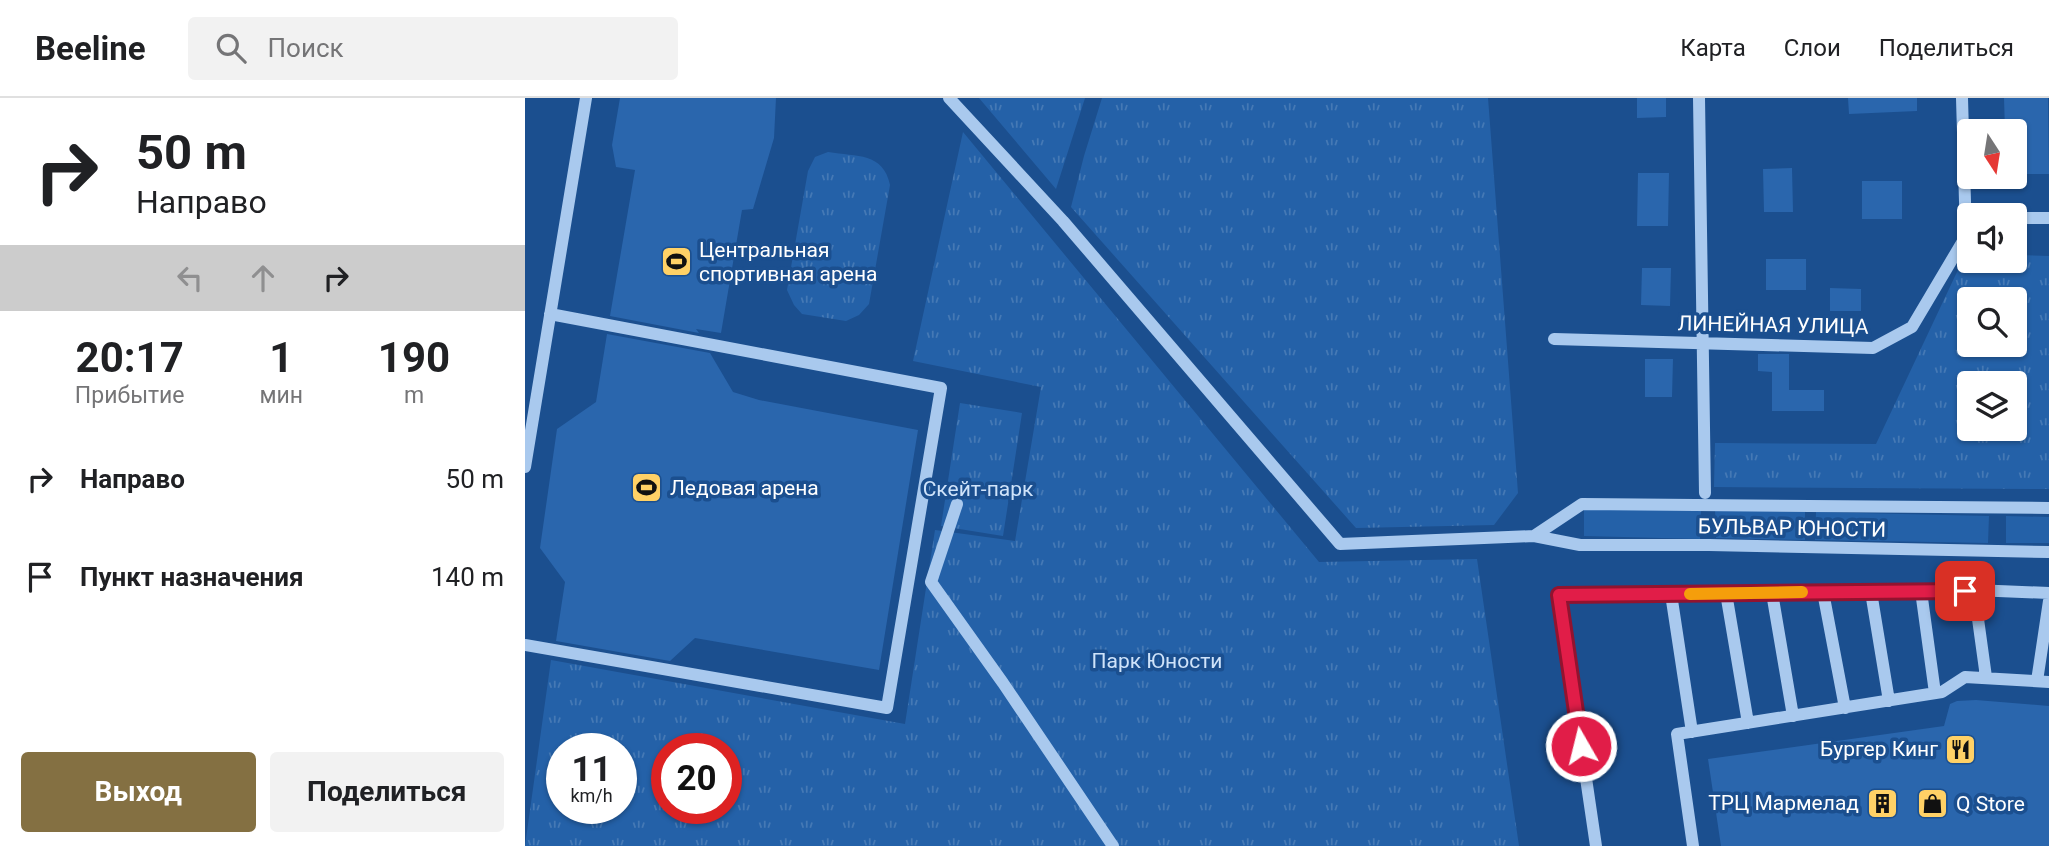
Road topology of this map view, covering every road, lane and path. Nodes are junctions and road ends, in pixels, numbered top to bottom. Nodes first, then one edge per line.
1 (586, 98) edge
2 (949, 98) edge
3 (1699, 98) edge
4 (1962, 98) edge
5 (1967, 203) edge
6 (2027, 218) edge
7 (2049, 218) edge
8 (1957, 251) edge
9 (550, 314) junction
10 (1554, 339) dead end
11 (1704, 344) junction
12 (525, 467) edge
13 (1705, 493) dead end
14 (957, 504) dead end
15 (2049, 508) edge
16 (1534, 536) junction
17 (2049, 552) edge
18 (1975, 590) junction
19 (1921, 591) junction
20 (1823, 592) junction
21 (1871, 592) junction
22 (1726, 593) junction
23 (1772, 593) junction
24 (2049, 593) edge
25 (1671, 594) junction
26 (2049, 601) edge
27 (525, 645) edge
28 (1986, 677) junction
29 (2043, 681) edge
30 (1935, 693) junction
31 (1889, 701) junction
32 (1845, 708) junction
33 (1793, 716) junction
34 (1748, 723) junction
35 (1692, 732) junction
36 (1113, 846) edge
37 (1597, 846) edge
38 (1693, 846) edge

1 - 9 street
2 - 16 street, БУЛЬВАР ЮНОСТИ
3 - 11 street
4 - 5 street, ЛИНЕЙНАЯ УЛИЦА
6 - 7 street
8 - 11 street, ЛИНЕЙНАЯ УЛИЦА
9 - 12 street
9 - 27 street
10 - 11 street, ЛИНЕЙНАЯ УЛИЦА
11 - 13 street
14 - 36 street
15 - 16 street
16 - 17 street, БУЛЬВАР ЮНОСТИ
18 - 19 street
18 - 24 street
18 - 28 street
19 - 21 street
19 - 30 street
20 - 21 street
20 - 23 street
20 - 32 street
21 - 31 street
22 - 23 street
22 - 25 street
22 - 34 street
23 - 33 street
25 - 35 street
25 - 37 street
26 - 29 street
28 - 29 street
28 - 30 street
30 - 31 street
31 - 32 street
32 - 33 street
33 - 34 street
34 - 35 street
35 - 38 street

